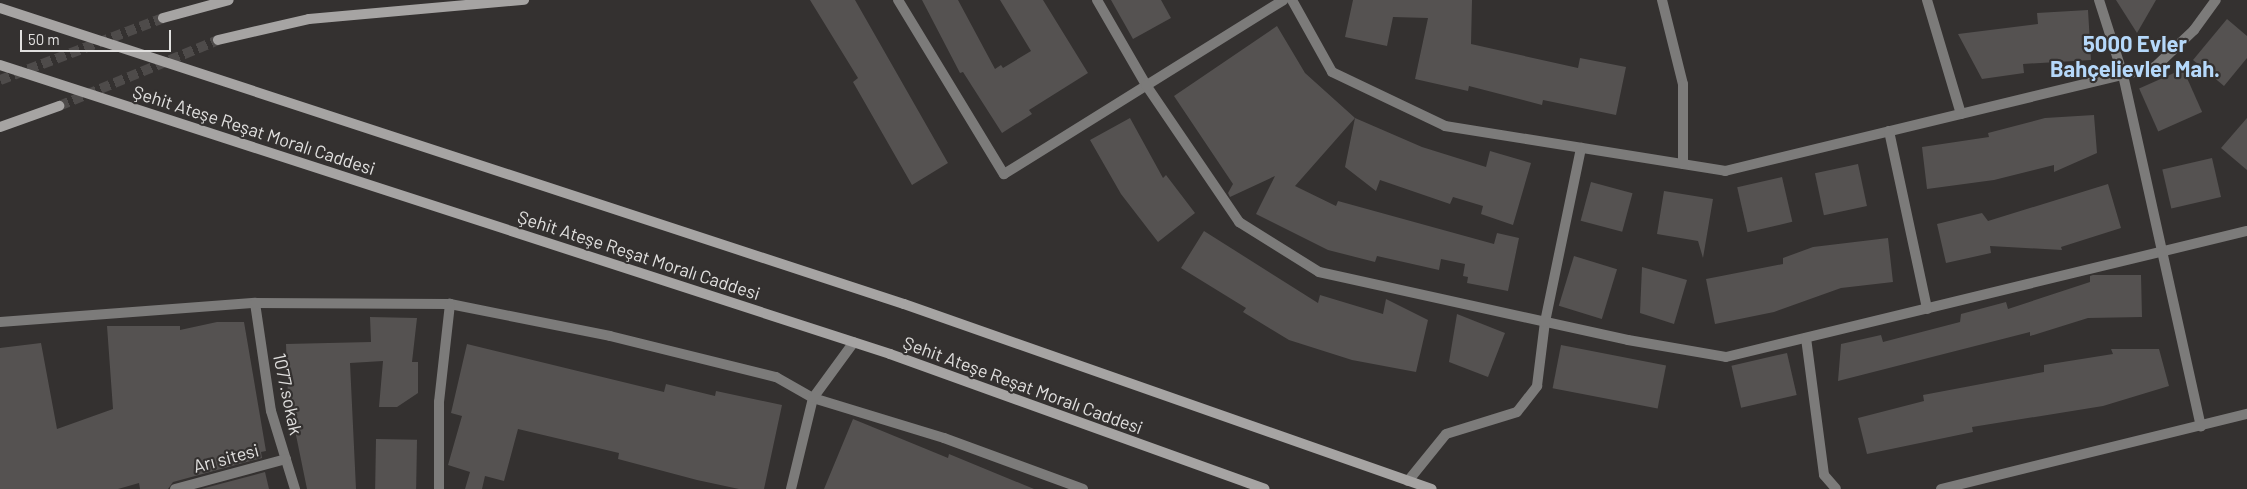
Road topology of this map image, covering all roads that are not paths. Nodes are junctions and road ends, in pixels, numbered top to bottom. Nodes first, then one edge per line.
1 (229, 0) edge
2 (524, 0) edge
3 (898, 0) edge
4 (1097, 0) edge
5 (1283, 0) edge
6 (1292, 0) edge
7 (1662, 0) edge
8 (1927, 0) edge
9 (2098, 0) edge
10 (2216, 0) edge
11 (481, 2) edge
12 (0, 8) edge
13 (163, 18) tunnel mouth
14 (218, 40) tunnel mouth
15 (0, 65) edge
16 (2122, 75) junction
17 (1146, 85) junction
18 (59, 106) tunnel mouth
19 (1961, 114) junction
20 (0, 127) edge
21 (1889, 131) junction
22 (1581, 148) junction
23 (1683, 164) junction
24 (2247, 231) edge
25 (2162, 253) junction
26 (255, 303) junction
27 (450, 304) junction
28 (1927, 309) junction
29 (0, 322) edge
30 (1545, 322) junction
31 (1806, 338) junction
32 (854, 342) junction
33 (813, 398) junction
34 (2247, 414) edge
35 (2201, 426) junction
36 (286, 459) junction
37 (1408, 481) junction
38 (174, 489) edge
39 (295, 489) edge
40 (440, 489) edge
41 (790, 489) edge
42 (1084, 489) edge
43 (1264, 489) edge
44 (1432, 489) edge
45 (1836, 489) edge
46 (1941, 489) edge

1 - 13 main road
2 - 11 main road
3 - 17 street
4 - 17 street
5 - 17 street
6 - 22 street
7 - 23 street
8 - 19 street
9 - 16 street
10 - 16 street
11 - 14 main road
12 - 37 main road
15 - 32 main road, Şehit Ateşe Reşat Moralı Caddesi
16 - 19 street
16 - 25 street
17 - 30 street
18 - 20 main road
19 - 21 street
21 - 23 street
21 - 28 street
22 - 23 street
22 - 30 street
24 - 25 street
25 - 28 street
25 - 35 street
26 - 27 street
26 - 29 street
26 - 36 street, 1077.sokak
27 - 33 street
27 - 40 street
28 - 31 street
30 - 31 street
30 - 37 street
31 - 45 street
32 - 33 street
32 - 43 main road, Şehit Ateşe Reşat Moralı Caddesi
33 - 41 street
33 - 42 street
34 - 35 street
35 - 46 street
36 - 38 street, Arı sitesi
36 - 39 street, 1077.sokak
37 - 44 main road

